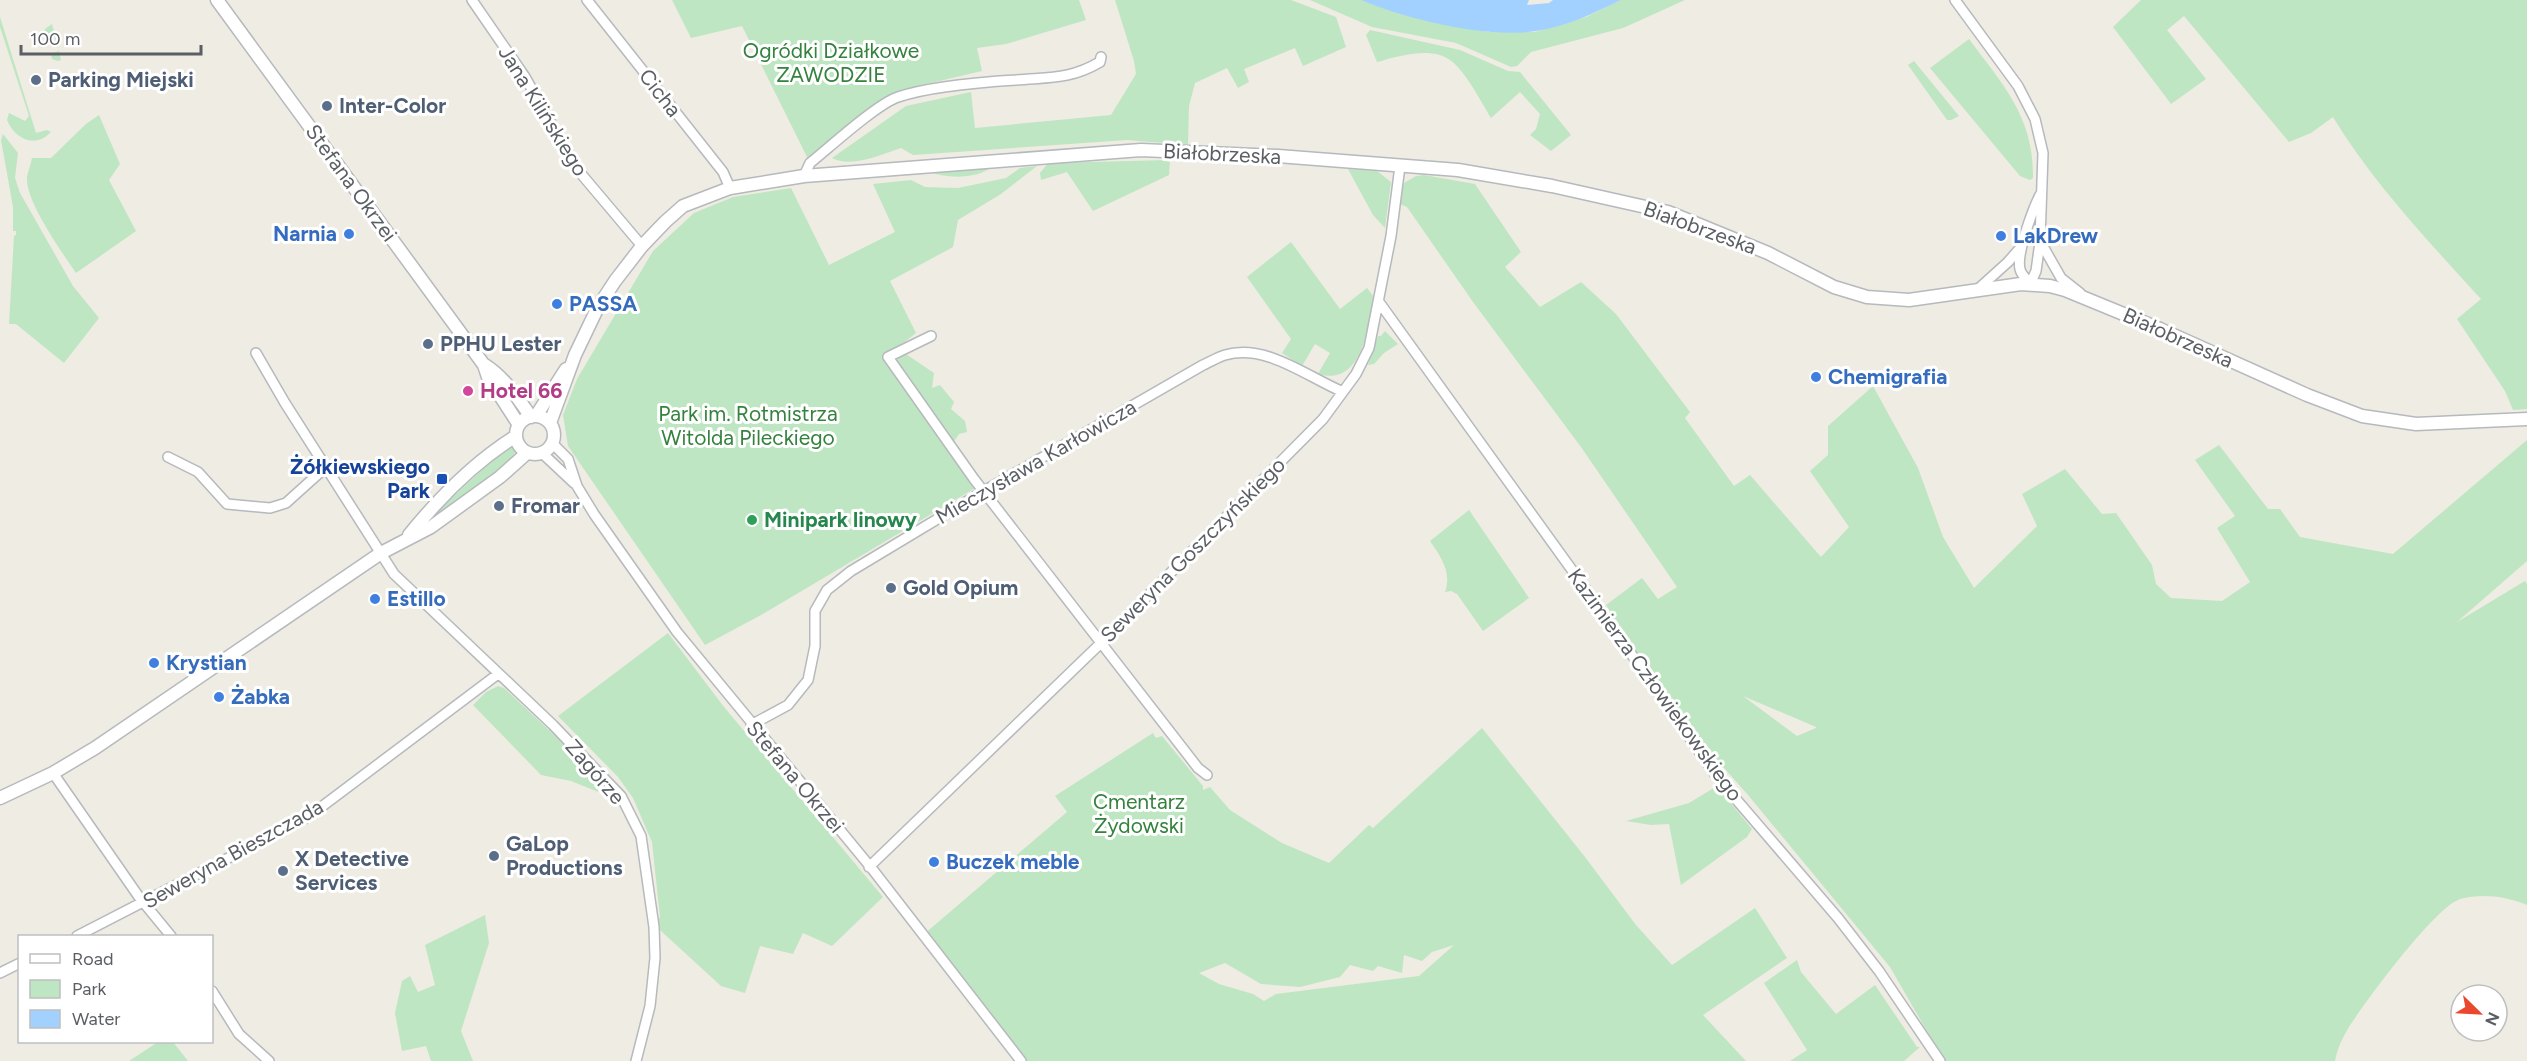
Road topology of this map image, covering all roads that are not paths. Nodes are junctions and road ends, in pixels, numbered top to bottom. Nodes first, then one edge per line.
1 (218, 0) edge
2 (472, 0) edge
3 (587, 0) edge
4 (1955, 0) edge
5 (1101, 57) dead end
6 (1400, 166) junction
7 (804, 176) junction
8 (730, 188) junction
9 (2041, 193) junction
10 (2040, 241) junction
11 (2023, 245) junction
12 (642, 246) junction
13 (2030, 284) junction
14 (1977, 290) junction
15 (2084, 297) junction
16 (1379, 302) junction
17 (931, 336) dead end
18 (256, 353) dead end
19 (575, 355) junction
20 (484, 365) junction
21 (1341, 391) junction
22 (548, 395) junction
23 (517, 397) junction
24 (534, 416) junction
25 (2527, 419) edge
26 (550, 423) junction
27 (518, 430) junction
28 (552, 443) junction
29 (527, 453) junction
30 (542, 453) junction
31 (168, 457) dead end
32 (326, 467) junction
33 (578, 486) junction
34 (984, 491) junction
35 (406, 538) junction
36 (381, 553) junction
37 (1102, 642) junction
38 (498, 674) junction
39 (751, 724) junction
40 (53, 772) junction
41 (1207, 775) dead end
42 (0, 798) edge
43 (869, 867) junction
44 (144, 903) junction
45 (79, 935) edge
46 (170, 935) edge
47 (18, 964) edge
48 (0, 972) edge
49 (213, 993) edge
50 (269, 1061) edge
51 (636, 1061) edge
52 (1021, 1061) edge
53 (1940, 1061) edge

1 - 20 street, Stefana Okrzei
2 - 12 street, Jana Kilińskiego
3 - 8 street, Cicha
4 - 9 street
5 - 7 street
6 - 7 street, Białobrzeska
6 - 14 street, Białobrzeska
6 - 16 street, Seweryna Goszczyńskiego
7 - 8 street, Białobrzeska
8 - 12 street, Białobrzeska
9 - 10 street
9 - 11 street
10 - 13 street
10 - 15 street
11 - 13 street
11 - 14 street
12 - 19 street, Białobrzeska
13 - 14 street, Białobrzeska
13 - 15 street, Białobrzeska
15 - 25 street, Białobrzeska
16 - 21 street, Seweryna Goszczyńskiego
16 - 53 street, Kazimierza Człowiekowskiego
17 - 34 street
18 - 32 street, Zagórze
19 - 22 street, Białobrzeska
19 - 26 street, Białobrzeska
20 - 23 street, Stefana Okrzei
20 - 27 street, Stefana Okrzei
21 - 34 street, Mieczysława Karłowicza
21 - 37 street, Seweryna Goszczyńskiego
22 - 23 street
22 - 24 street, Białobrzeska
23 - 24 street, Stefana Okrzei
24 - 26 street
24 - 27 street
26 - 28 street
27 - 29 street
27 - 35 street
28 - 30 street
28 - 33 street, Stefana Okrzei
29 - 30 street
29 - 35 street
30 - 33 street, Stefana Okrzei
31 - 32 street
32 - 36 street, Zagórze
33 - 39 street, Stefana Okrzei
34 - 37 street
34 - 39 street, Mieczysława Karłowicza
35 - 36 street
36 - 38 street, Zagórze
36 - 40 street
37 - 41 street
37 - 43 street, Seweryna Goszczyńskiego
38 - 44 street, Seweryna Bieszczada
38 - 51 street, Zagórze
39 - 43 street, Stefana Okrzei
40 - 42 street
40 - 44 street
43 - 52 street, Stefana Okrzei
44 - 45 street, Seweryna Bieszczada
44 - 46 street
47 - 48 street
49 - 50 street

